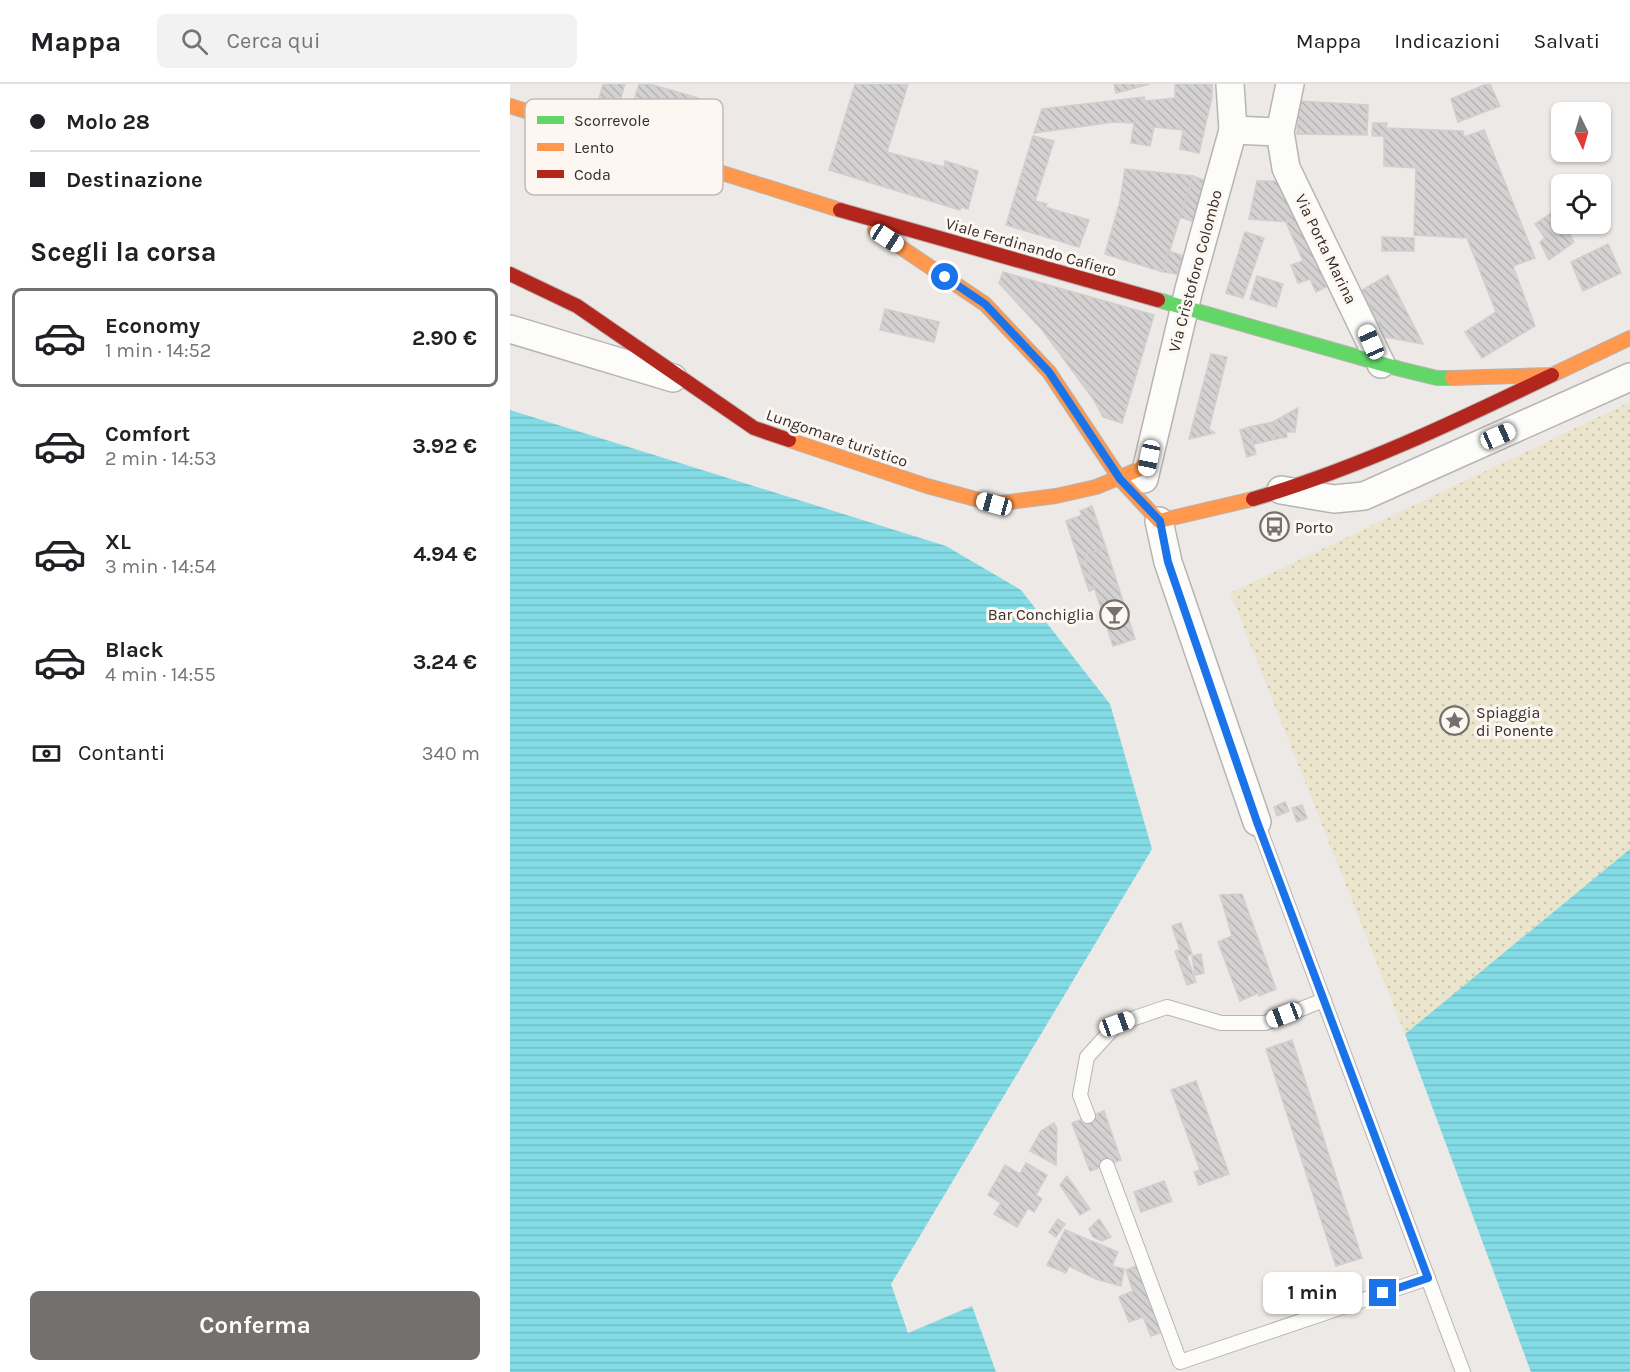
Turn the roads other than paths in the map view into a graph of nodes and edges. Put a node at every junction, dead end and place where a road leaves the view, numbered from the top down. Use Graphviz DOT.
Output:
graph roads {
  1 [pos="1230,84"];
  2 [pos="1290,84"];
  3 [pos="510,106"];
  4 [pos="525,111"];
  5 [pos="1233,130"];
  6 [pos="1280,132"];
  7 [pos="723,173"];
  8 [pos="849,213"];
  9 [pos="510,274"];
  10 [pos="1185,308"];
  11 [pos="510,329"];
  12 [pos="1630,338"];
  13 [pos="1381,364"];
  14 [pos="1551,375"];
  15 [pos="1630,377"];
  16 [pos="694,385"];
  17 [pos="1422,421"];
  18 [pos="1404,441"];
  19 [pos="1149,458"];
  20 [pos="1120,479"];
  21 [pos="1280,490"];
  22 [pos="1140,500"];
  23 [pos="1160,521"];
  24 [pos="1257,822"];
  25 [pos="1324,1000"];
  26 [pos="1088,1116"];
  27 [pos="1107,1166"];
  28 [pos="1428,1278"];
  29 [pos="1463,1372"];
  1 -- 5 [label="street, Via Cristoforo Colombo"];
  2 -- 6 [label="street, Via Porta Marina"];
  3 -- 4 [label="main road, Viale Ferdinando Cafiero"];
  5 -- 6 [label="street"];
  5 -- 10 [label="street, Via Cristoforo Colombo"];
  6 -- 13 [label="street, Via Porta Marina"];
  7 -- 8 [label="main road, Viale Ferdinando Cafiero"];
  8 -- 10 [label="main road, Viale Ferdinando Cafiero"];
  8 -- 20 [label="main road"];
  9 -- 16 [label="main road, Lungomare turistico"];
  10 -- 13 [label="main road, Viale Ferdinando Cafiero"];
  10 -- 19 [label="street, Via Cristoforo Colombo"];
  11 -- 16 [label="street"];
  12 -- 14 [label="main road"];
  13 -- 14 [label="main road, Viale Ferdinando Cafiero"];
  14 -- 18 [label="main road"];
  15 -- 21 [label="street"];
  16 -- 20 [label="main road, Lungomare turistico"];
  17 -- 18 [label="main road"];
  18 -- 21 [label="main road"];
  19 -- 20 [label="main road"];
  19 -- 22 [label="street, Via Cristoforo Colombo"];
  20 -- 22 [label="main road"];
  21 -- 23 [label="main road"];
  22 -- 23 [label="main road"];
  23 -- 24 [label="street"];
  24 -- 25 [label="lane"];
  25 -- 26 [label="lane"];
  25 -- 28 [label="lane"];
  27 -- 28 [label="lane"];
  28 -- 29 [label="lane"];
}
